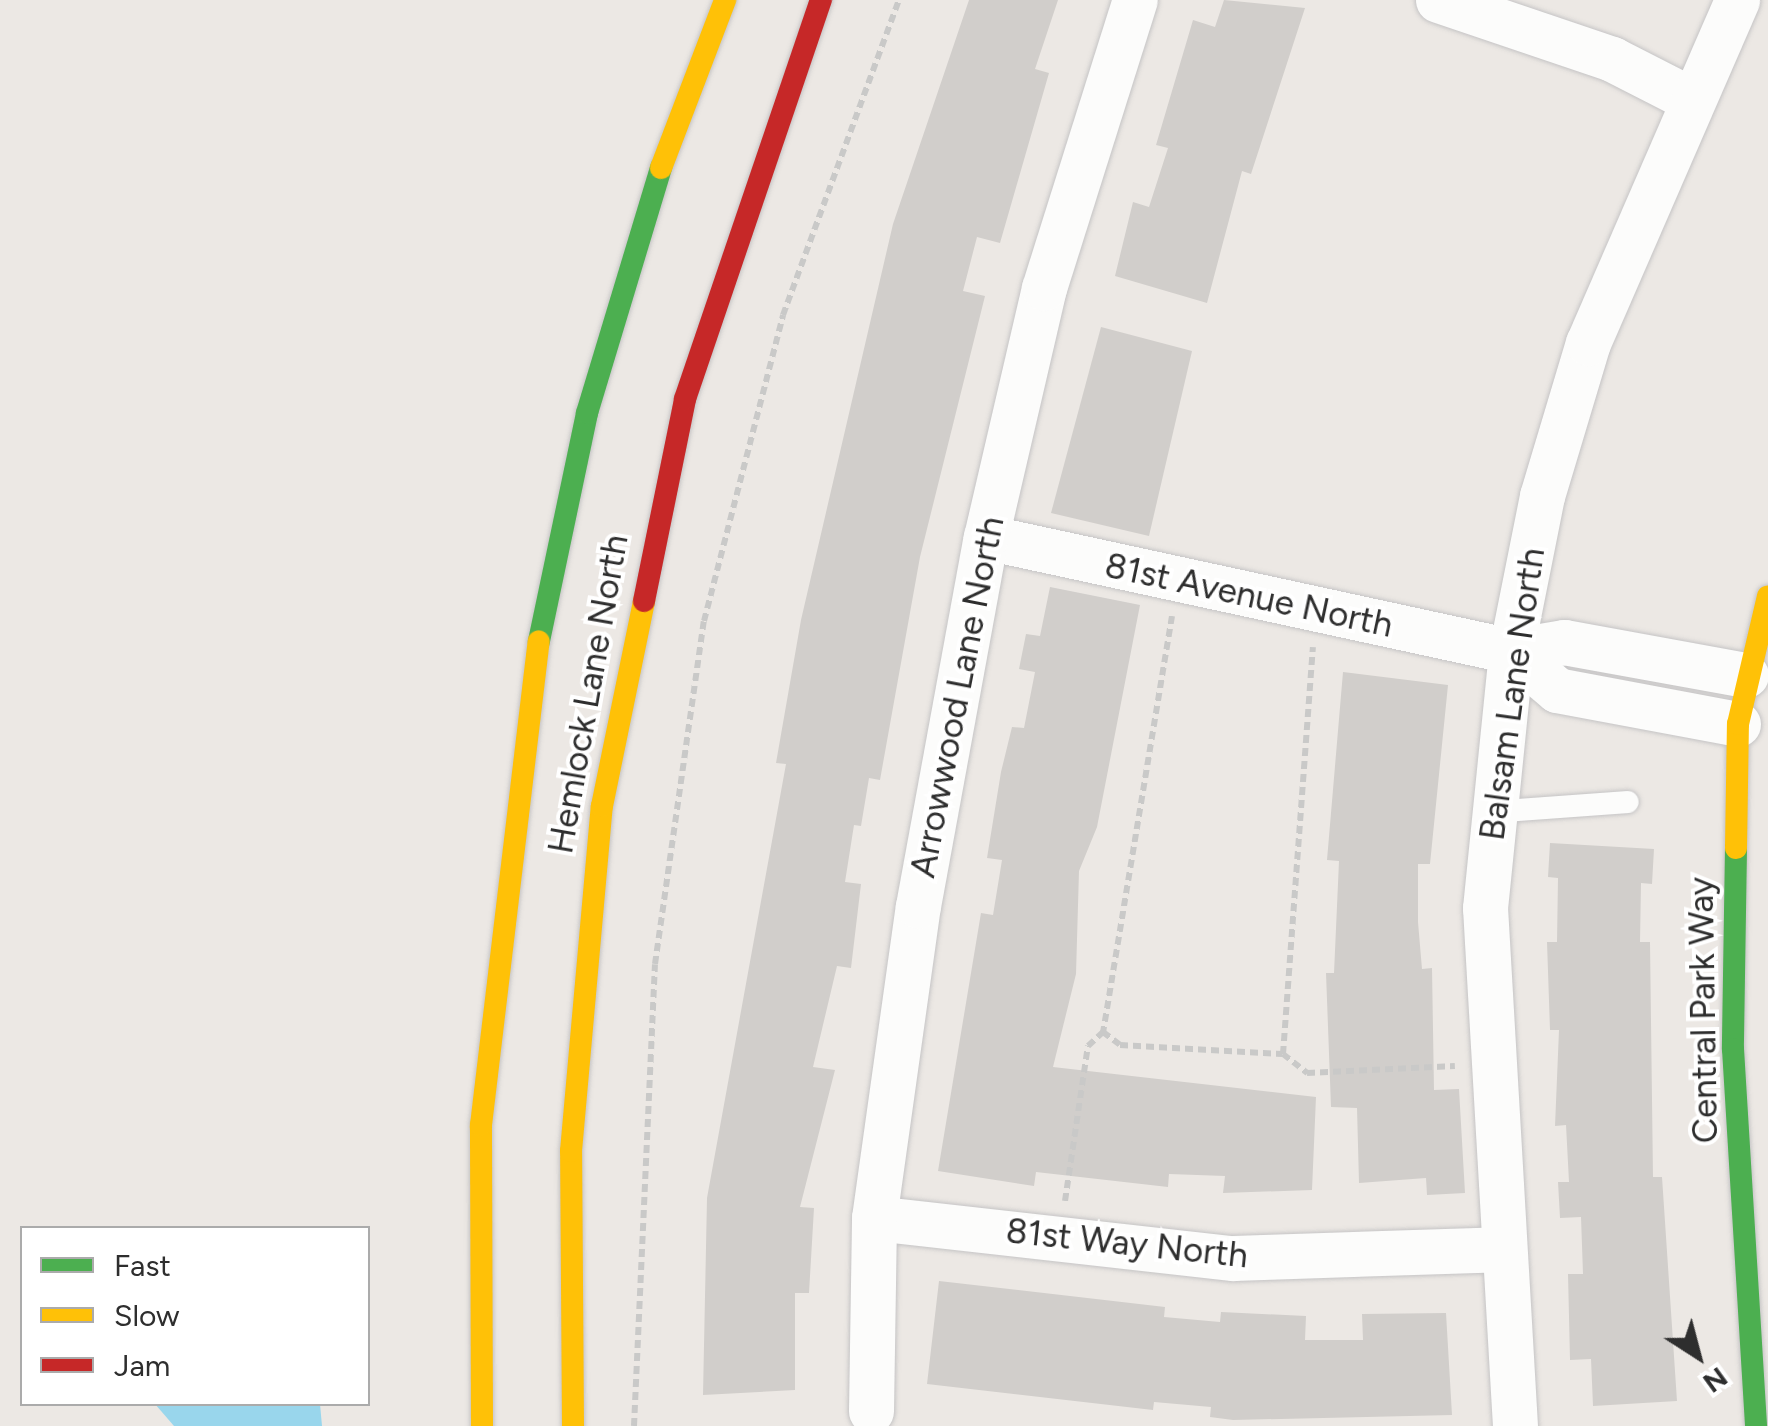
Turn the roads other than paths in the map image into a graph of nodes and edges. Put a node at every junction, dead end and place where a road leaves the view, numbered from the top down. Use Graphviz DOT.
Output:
graph roads {
  1 [pos="724,0"];
  2 [pos="821,0"];
  3 [pos="1136,0"];
  4 [pos="1438,0"];
  5 [pos="1737,0"];
  6 [pos="1690,99"];
  7 [pos="986,537"];
  8 [pos="1768,596"];
  9 [pos="1511,651"];
  10 [pos="1746,675"];
  11 [pos="1738,724"];
  12 [pos="1628,802"];
  13 [pos="1491,812"];
  14 [pos="874,1218"];
  15 [pos="1500,1248"];
  16 [pos="1759,1289"];
  17 [pos="871,1411"];
  18 [pos="482,1426"];
  19 [pos="573,1426"];
  20 [pos="1514,1426"];
  21 [pos="1756,1426"];
  1 -- 18 [label="main road, Hemlock Lane North"];
  2 -- 19 [label="main road, Hemlock Lane North"];
  3 -- 7 [label="street, Arrowwood Lane North"];
  4 -- 6 [label="street"];
  5 -- 6 [label="street, Balsam Lane North"];
  6 -- 9 [label="street, Balsam Lane North"];
  7 -- 9 [label="street, 81st Avenue North"];
  7 -- 14 [label="street, Arrowwood Lane North"];
  8 -- 10 [label="main road, Central Park Way"];
  9 -- 10 [label="street, 81st Avenue North"];
  9 -- 11 [label="street, 81st Avenue North"];
  9 -- 13 [label="street, Balsam Lane North"];
  10 -- 11 [label="main road, Central Park Way"];
  11 -- 16 [label="main road, Central Park Way"];
  12 -- 13 [label="lane"];
  13 -- 15 [label="street, Balsam Lane North"];
  14 -- 15 [label="street, 81st Way North"];
  14 -- 17 [label="street, Arrowwood Lane North"];
  15 -- 20 [label="street, Balsam Lane North"];
  16 -- 21 [label="main road, Central Park Way"];
}
